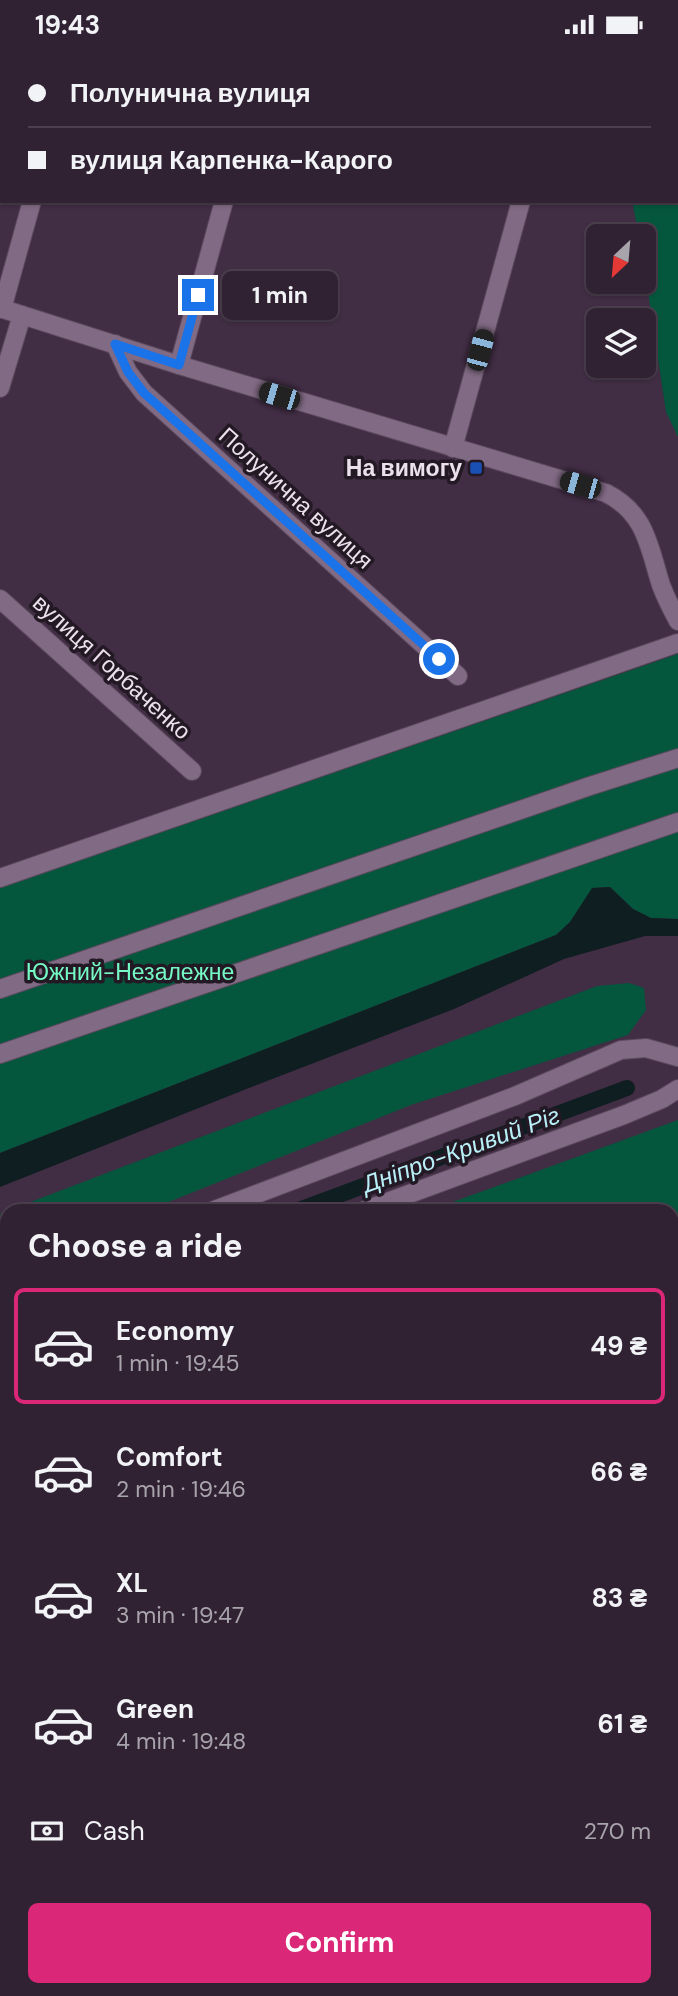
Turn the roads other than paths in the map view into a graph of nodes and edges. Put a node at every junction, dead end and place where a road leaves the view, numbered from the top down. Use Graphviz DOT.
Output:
graph roads {
  1 [pos="31,203"];
  2 [pos="223,203"];
  3 [pos="520,203"];
  4 [pos="1,309"];
  5 [pos="22,315"];
  6 [pos="115,344"];
  7 [pos="179,365"];
  8 [pos="0,388"];
  9 [pos="453,449"];
  10 [pos="0,599"];
  11 [pos="678,621"];
  12 [pos="678,643"];
  13 [pos="458,676"];
  14 [pos="678,758"];
  15 [pos="192,771"];
  16 [pos="678,822"];
  17 [pos="0,878"];
  18 [pos="0,989"];
  19 [pos="0,1054"];
  20 [pos="678,1057"];
  21 [pos="678,1089"];
  22 [pos="230,1204"];
  23 [pos="382,1204"];
  1 -- 4 [label="street"];
  2 -- 7 [label="street"];
  3 -- 9 [label="street"];
  4 -- 5 [label="street"];
  5 -- 6 [label="street"];
  5 -- 8 [label="street"];
  6 -- 7 [label="street"];
  6 -- 13 [label="street, Полунична вулиця"];
  7 -- 9 [label="street"];
  9 -- 11 [label="street"];
  10 -- 15 [label="street, вулиця Горбаченко"];
  12 -- 17 [label="street"];
  14 -- 18 [label="street"];
  16 -- 19 [label="street"];
  20 -- 22 [label="street"];
  21 -- 23 [label="street"];
}
